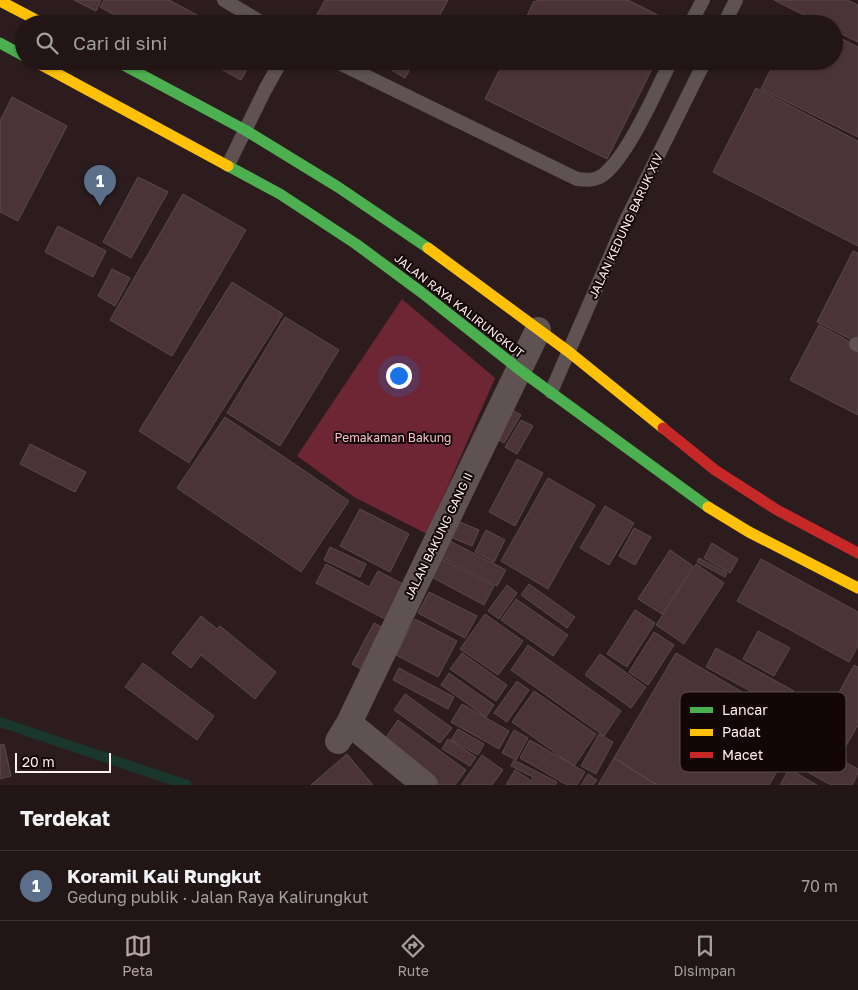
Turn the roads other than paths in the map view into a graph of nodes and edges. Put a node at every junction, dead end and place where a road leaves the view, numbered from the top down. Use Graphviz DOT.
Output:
graph roads {
  1 [pos="224,0"];
  2 [pos="703,0"];
  3 [pos="736,0"];
  4 [pos="0,1"];
  5 [pos="27,15"];
  6 [pos="249,15"];
  7 [pos="695,15"];
  8 [pos="728,15"];
  9 [pos="0,43"];
  10 [pos="15,51"];
  11 [pos="53,70"];
  12 [pos="127,70"];
  13 [pos="276,70"];
  14 [pos="353,70"];
  15 [pos="666,70"];
  16 [pos="701,70"];
  17 [pos="245,130"];
  18 [pos="228,165"];
  19 [pos="538,330"];
  20 [pos="568,352"];
  21 [pos="520,370"];
  22 [pos="551,392"];
  23 [pos="858,553"];
  24 [pos="858,588"];
  25 [pos="425,785"];
  1 -- 6 [label="lane"];
  2 -- 7 [label="lane"];
  3 -- 8 [label="lane"];
  4 -- 5 [label="main road"];
  9 -- 10 [label="main road"];
  11 -- 18 [label="main road, JALAN RAYA KALIRUNGKUT"];
  12 -- 17 [label="main road, JALAN RAYA KALIRUNGKUT"];
  13 -- 17 [label="lane"];
  14 -- 15 [label="lane"];
  16 -- 20 [label="lane, JALAN KEDUNG BARUK XIV"];
  17 -- 18 [label="lane"];
  17 -- 19 [label="main road, JALAN RAYA KALIRUNGKUT"];
  18 -- 21 [label="main road, JALAN RAYA KALIRUNGKUT"];
  19 -- 20 [label="main road, JALAN RAYA KALIRUNGKUT"];
  19 -- 21 [label="street, JALAN BAKUNG GANG II"];
  20 -- 22 [label="lane, JALAN KEDUNG BARUK XIV"];
  20 -- 23 [label="main road, JALAN RAYA KALIRUNGKUT"];
  21 -- 22 [label="main road, JALAN RAYA KALIRUNGKUT"];
  21 -- 25 [label="street, JALAN BAKUNG GANG II"];
  22 -- 24 [label="main road, JALAN RAYA KALIRUNGKUT"];
}
